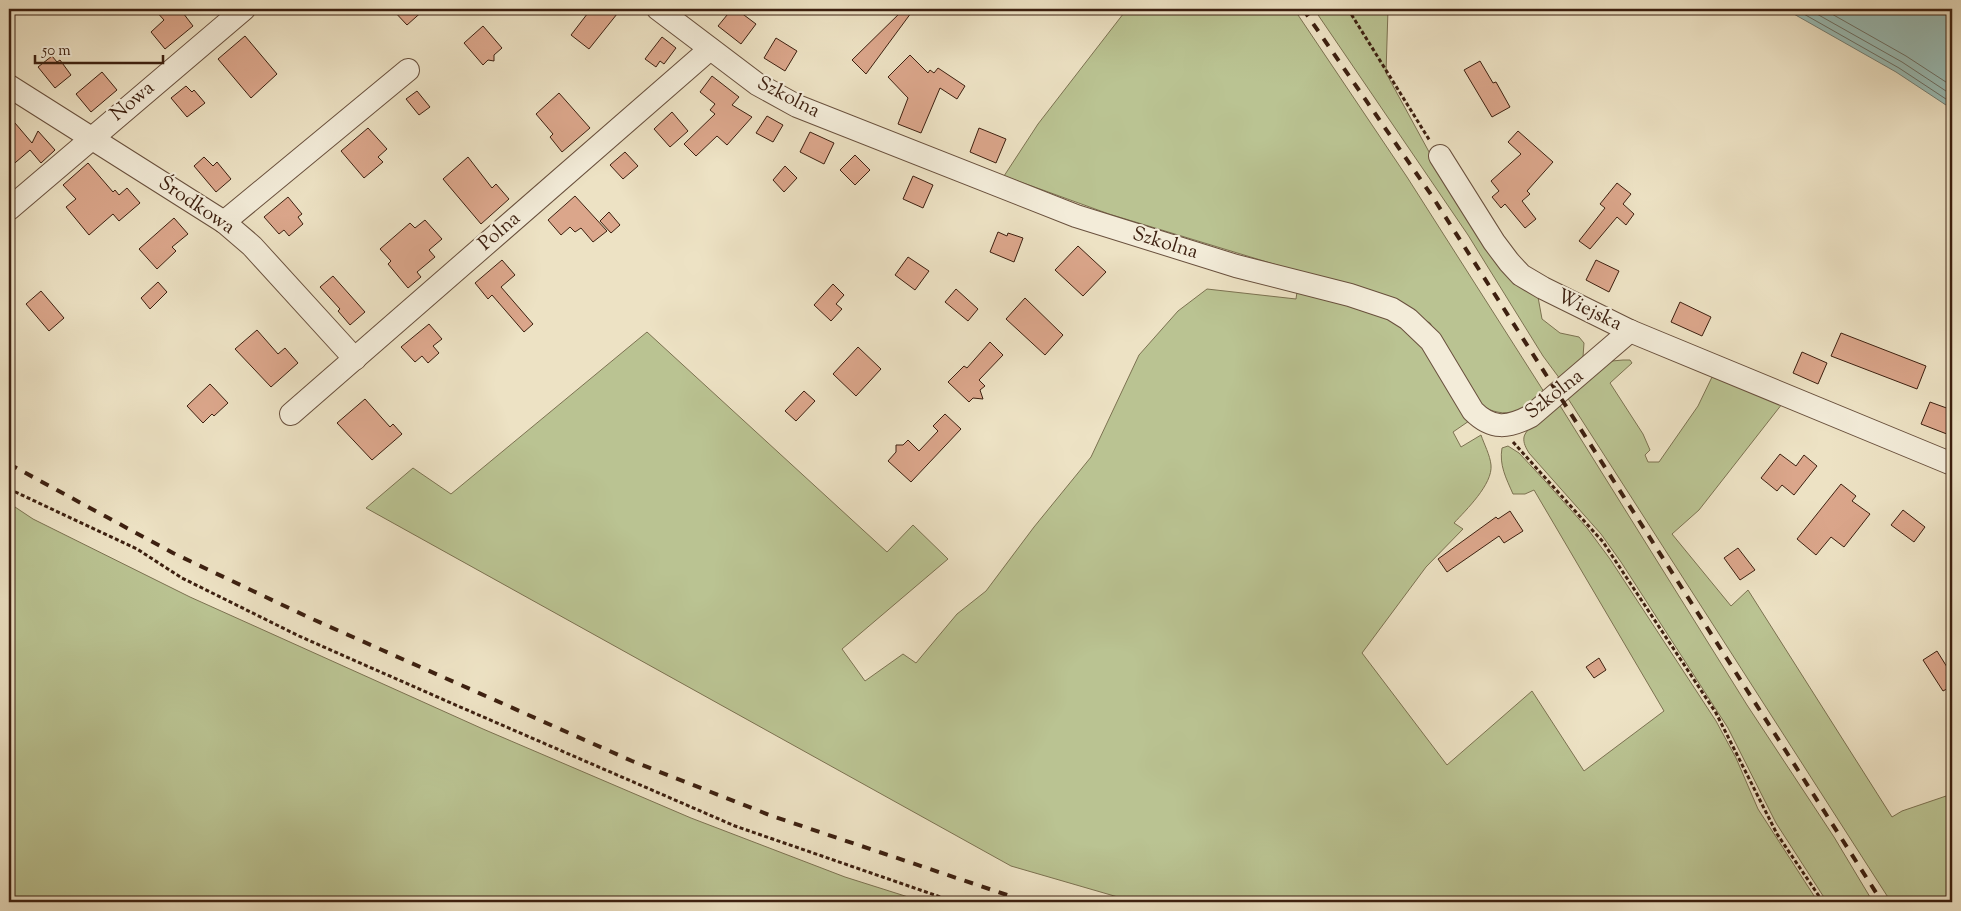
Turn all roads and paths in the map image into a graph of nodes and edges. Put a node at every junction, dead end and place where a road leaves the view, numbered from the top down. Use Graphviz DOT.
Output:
graph roads {
  1 [pos="244,9"];
  2 [pos="658,9"];
  3 [pos="1348,9"];
  4 [pos="710,49"];
  5 [pos="408,70"];
  6 [pos="9,86"];
  7 [pos="91,138"];
  8 [pos="1440,156"];
  9 [pos="9,209"];
  10 [pos="224,222"];
  11 [pos="1630,331"];
  12 [pos="355,359"];
  13 [pos="291,414"];
  14 [pos="1504,426"];
  15 [pos="1952,464"];
  16 [pos="9,489"];
  17 [pos="955,902"];
  18 [pos="1823,902"];
  1 -- 7 [label="street, Nowa"];
  2 -- 4 [label="street, Szkolna"];
  3 -- 8 [label="path"];
  4 -- 12 [label="street, Polna"];
  4 -- 14 [label="street, Szkolna"];
  5 -- 10 [label="street"];
  6 -- 7 [label="street, Środkowa"];
  7 -- 9 [label="street, Nowa"];
  7 -- 10 [label="street, Środkowa"];
  8 -- 11 [label="street, Wiejska"];
  10 -- 12 [label="street, Środkowa"];
  11 -- 14 [label="street, Szkolna"];
  11 -- 15 [label="street, Wiejska"];
  12 -- 13 [label="street, Polna"];
  14 -- 18 [label="path"];
  16 -- 17 [label="path"];
}
